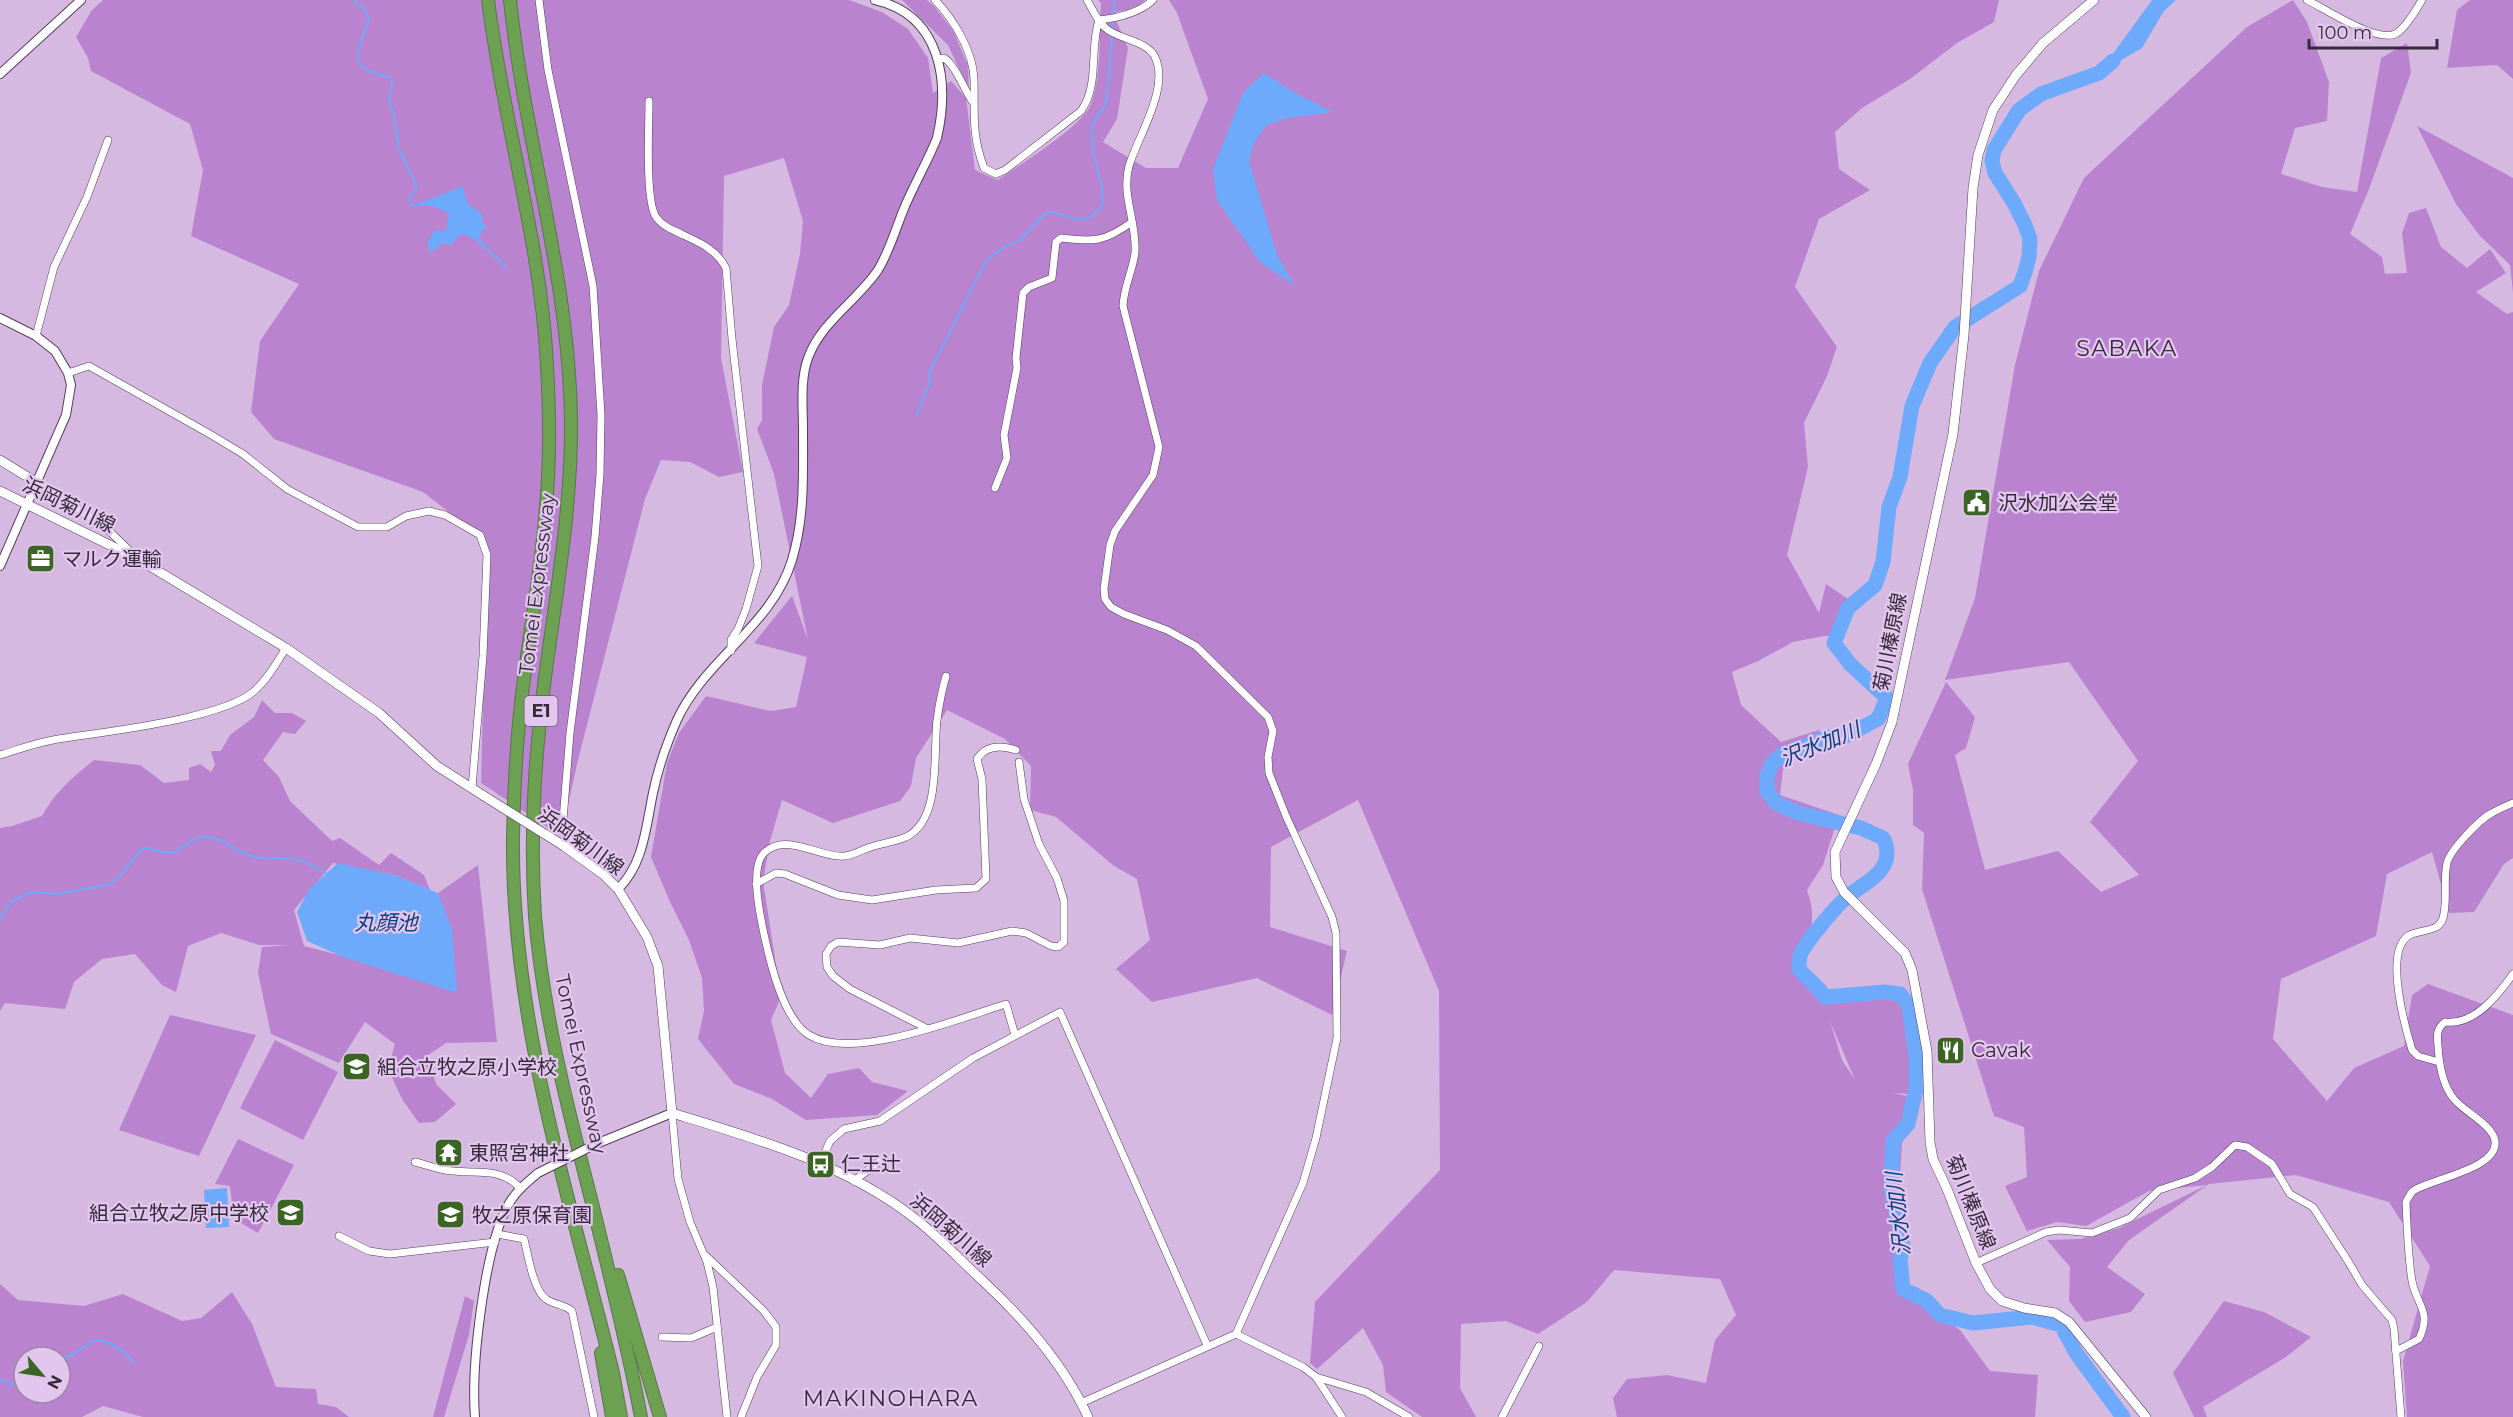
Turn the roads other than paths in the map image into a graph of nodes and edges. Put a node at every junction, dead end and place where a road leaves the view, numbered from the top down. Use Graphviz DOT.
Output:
graph roads {
  1 [pos="81,0"];
  2 [pos="488,0"];
  3 [pos="510,0"];
  4 [pos="539,0"];
  5 [pos="875,0"];
  6 [pos="935,0"];
  7 [pos="1087,0"];
  8 [pos="1153,0"];
  9 [pos="2094,0"];
  10 [pos="2307,0"];
  11 [pos="2422,0"];
  12 [pos="1099,20"];
  13 [pos="939,59"];
  14 [pos="0,74"];
  15 [pos="649,101"];
  16 [pos="972,101"];
  17 [pos="108,140"];
  18 [pos="1132,222"];
  19 [pos="0,318"];
  20 [pos="36,336"];
  21 [pos="68,373"];
  22 [pos="0,460"];
  23 [pos="36,482"];
  24 [pos="995,488"];
  25 [pos="0,491"];
  26 [pos="29,503"];
  27 [pos="138,559"];
  28 [pos="0,566"];
  29 [pos="286,648"];
  30 [pos="731,651"];
  31 [pos="946,676"];
  32 [pos="1016,750"];
  33 [pos="0,754"];
  34 [pos="1019,762"];
  35 [pos="472,788"];
  36 [pos="2513,803"];
  37 [pos="583,860"];
  38 [pos="756,884"];
  39 [pos="618,889"];
  40 [pos="2513,974"];
  41 [pos="926,1028"];
  42 [pos="1015,1035"];
  43 [pos="2439,1062"];
  44 [pos="672,1113"];
  45 [pos="880,1161"];
  46 [pos="415,1162"];
  47 [pos="820,1164"];
  48 [pos="854,1181"];
  49 [pos="520,1188"];
  50 [pos="590,1195"];
  51 [pos="339,1236"];
  52 [pos="496,1238"];
  53 [pos="703,1254"];
  54 [pos="1976,1263"];
  55 [pos="594,1294"];
  56 [pos="717,1326"];
  57 [pos="1236,1334"];
  58 [pos="662,1337"];
  59 [pos="1207,1346"];
  60 [pos="1539,1346"];
  61 [pos="2396,1351"];
  62 [pos="1316,1377"];
  63 [pos="1081,1403"];
  64 [pos="475,1417"];
  65 [pos="594,1417"];
  66 [pos="612,1417"];
  67 [pos="621,1417"];
  68 [pos="641,1417"];
  69 [pos="660,1417"];
  70 [pos="727,1417"];
  71 [pos="741,1417"];
  72 [pos="1088,1417"];
  73 [pos="1342,1417"];
  74 [pos="1409,1417"];
  75 [pos="1502,1417"];
  76 [pos="2146,1417"];
  77 [pos="2401,1417"];
  1 -- 14 [label="street"];
  2 -- 55 [label="highway, Tomei Expressway / E1"];
  3 -- 50 [label="highway, Tomei Expressway / E1"];
  4 -- 37 [label="street"];
  5 -- 13 [label="street"];
  6 -- 16 [label="street"];
  7 -- 12 [label="street"];
  8 -- 12 [label="street"];
  9 -- 54 [label="main road, 菊川榛原線"];
  10 -- 11 [label="street"];
  12 -- 16 [label="street"];
  12 -- 18 [label="street"];
  13 -- 16 [label="street"];
  13 -- 30 [label="street"];
  15 -- 30 [label="street"];
  17 -- 20 [label="street"];
  18 -- 24 [label="street"];
  18 -- 57 [label="street"];
  19 -- 20 [label="street"];
  20 -- 21 [label="street"];
  21 -- 23 [label="street"];
  21 -- 35 [label="street"];
  22 -- 23 [label="main road"];
  23 -- 26 [label="street"];
  23 -- 27 [label="street"];
  25 -- 26 [label="main road, 浜岡菊川線"];
  26 -- 27 [label="main road, 浜岡菊川線"];
  26 -- 28 [label="street"];
  27 -- 29 [label="main road, 浜岡菊川線"];
  29 -- 33 [label="street"];
  29 -- 35 [label="main road, 浜岡菊川線"];
  30 -- 39 [label="street"];
  31 -- 38 [label="street"];
  32 -- 38 [label="street"];
  34 -- 41 [label="street"];
  35 -- 37 [label="main road, 浜岡菊川線, bridge"];
  36 -- 43 [label="street"];
  37 -- 39 [label="main road, 浜岡菊川線"];
  38 -- 41 [label="street"];
  39 -- 44 [label="main road, 浜岡菊川線"];
  40 -- 43 [label="street"];
  41 -- 42 [label="street"];
  42 -- 47 [label="street"];
  42 -- 59 [label="street"];
  43 -- 61 [label="street"];
  44 -- 47 [label="main road, 浜岡菊川線"];
  44 -- 49 [label="street, bridge"];
  44 -- 53 [label="street"];
  45 -- 48 [label="street"];
  46 -- 49 [label="street"];
  47 -- 48 [label="main road, 浜岡菊川線"];
  48 -- 63 [label="main road, 浜岡菊川線"];
  49 -- 52 [label="street"];
  50 -- 68 [label="highway, Tomei Expressway / E1"];
  50 -- 69 [label="highway"];
  51 -- 52 [label="street"];
  52 -- 64 [label="street"];
  52 -- 65 [label="street"];
  53 -- 56 [label="street"];
  53 -- 71 [label="street"];
  54 -- 61 [label="street"];
  54 -- 76 [label="main road, 菊川榛原線"];
  55 -- 66 [label="highway"];
  55 -- 67 [label="highway, Tomei Expressway / E1"];
  56 -- 58 [label="street"];
  56 -- 70 [label="street"];
  57 -- 59 [label="street"];
  57 -- 62 [label="street"];
  59 -- 63 [label="street"];
  60 -- 75 [label="street"];
  61 -- 77 [label="street"];
  62 -- 73 [label="street"];
  62 -- 74 [label="street"];
  63 -- 72 [label="main road, 浜岡菊川線"];
}
